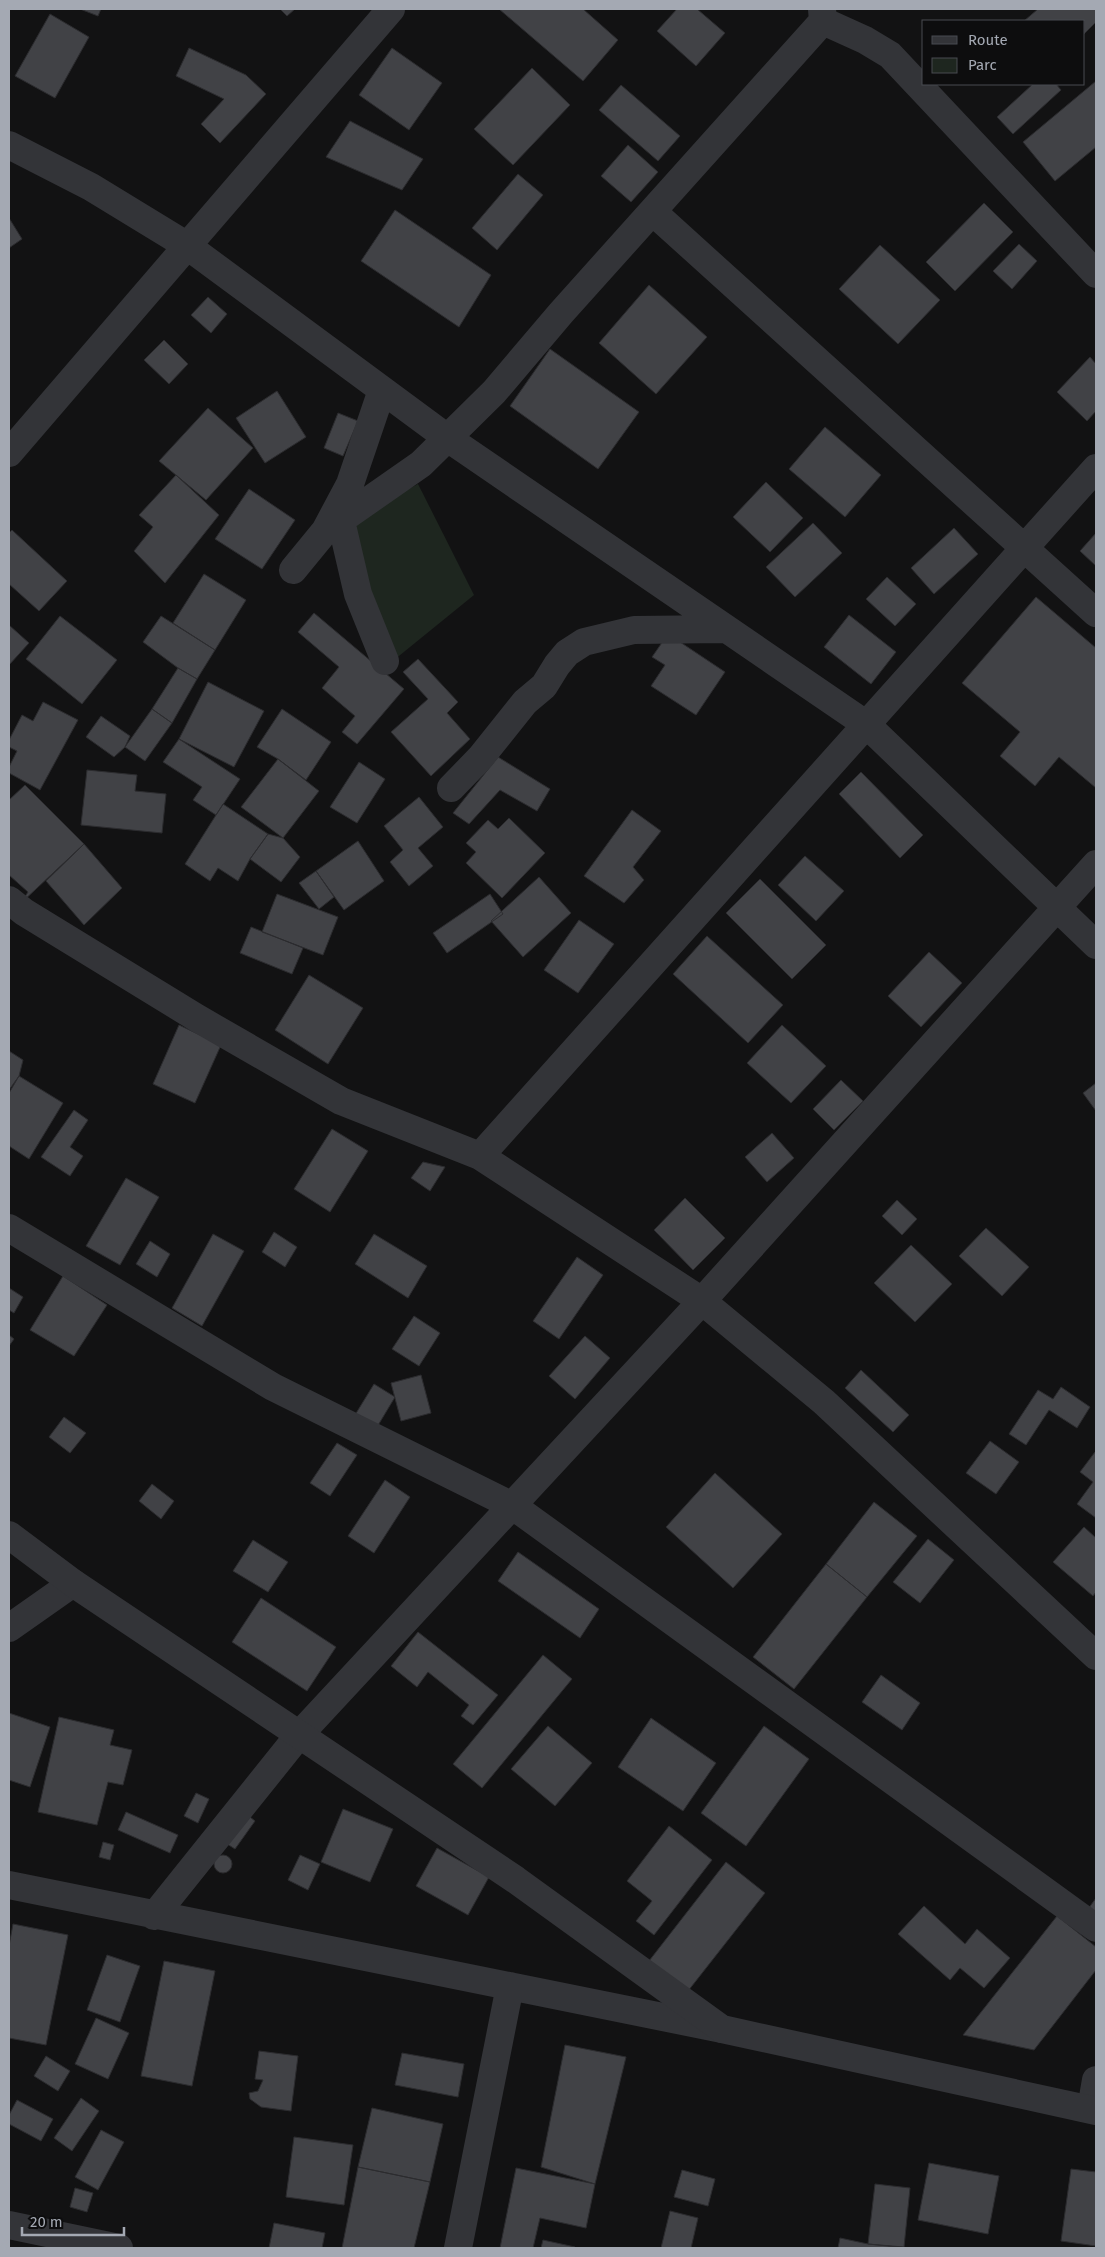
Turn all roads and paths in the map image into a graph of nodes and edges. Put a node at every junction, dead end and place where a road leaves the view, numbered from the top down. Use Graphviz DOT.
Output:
graph roads {
  1 [pos="391,9"];
  2 [pos="823,15"];
  3 [pos="9,145"];
  4 [pos="653,212"];
  5 [pos="186,245"];
  6 [pos="1096,274"];
  7 [pos="382,390"];
  8 [pos="446,437"];
  9 [pos="9,453"];
  10 [pos="1096,468"];
  11 [pos="333,526"];
  12 [pos="1023,547"];
  13 [pos="293,570"];
  14 [pos="1096,613"];
  15 [pos="726,629"];
  16 [pos="385,662"];
  17 [pos="867,725"];
  18 [pos="451,788"];
  19 [pos="1096,864"];
  20 [pos="9,900"];
  21 [pos="1057,907"];
  22 [pos="1096,945"];
  23 [pos="480,1156"];
  24 [pos="9,1228"];
  25 [pos="702,1301"];
  26 [pos="513,1506"];
  27 [pos="9,1535"];
  28 [pos="74,1583"];
  29 [pos="9,1628"];
  30 [pos="1096,1656"];
  31 [pos="299,1735"];
  32 [pos="9,1885"];
  33 [pos="154,1916"];
  34 [pos="1096,1928"];
  35 [pos="510,1986"];
  36 [pos="722,2029"];
  37 [pos="1096,2080"];
  38 [pos="1094,2110"];
  39 [pos="9,2225"];
  40 [pos="119,2248"];
  41 [pos="458,2248"];
  1 -- 5 [label="street"];
  2 -- 4 [label="street"];
  2 -- 6 [label="street"];
  3 -- 5 [label="street"];
  4 -- 8 [label="street"];
  4 -- 12 [label="street"];
  5 -- 7 [label="street"];
  5 -- 9 [label="street"];
  7 -- 8 [label="street"];
  7 -- 11 [label="street"];
  8 -- 11 [label="street"];
  8 -- 15 [label="street"];
  10 -- 12 [label="street"];
  11 -- 13 [label="street"];
  11 -- 16 [label="street"];
  12 -- 14 [label="street"];
  12 -- 17 [label="street"];
  15 -- 17 [label="street"];
  15 -- 18 [label="street"];
  17 -- 21 [label="street"];
  17 -- 23 [label="street"];
  19 -- 21 [label="street"];
  20 -- 23 [label="street"];
  21 -- 22 [label="street"];
  21 -- 25 [label="street"];
  23 -- 25 [label="street"];
  24 -- 26 [label="street"];
  25 -- 26 [label="street"];
  25 -- 30 [label="street"];
  26 -- 31 [label="street"];
  26 -- 34 [label="street"];
  27 -- 28 [label="street"];
  28 -- 29 [label="street"];
  28 -- 31 [label="street"];
  31 -- 33 [label="street"];
  31 -- 36 [label="street"];
  32 -- 33 [label="street"];
  33 -- 35 [label="street"];
  35 -- 36 [label="street"];
  35 -- 41 [label="street"];
  36 -- 38 [label="street"];
  37 -- 38 [label="street"];
  39 -- 40 [label="street"];
}
